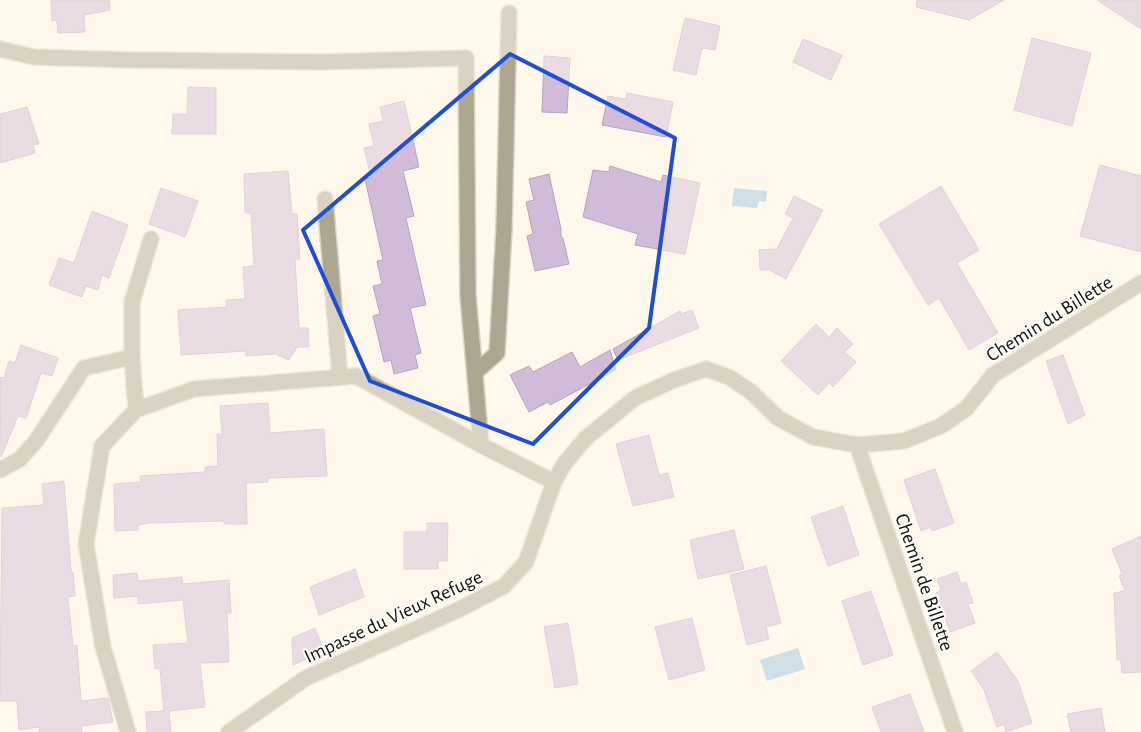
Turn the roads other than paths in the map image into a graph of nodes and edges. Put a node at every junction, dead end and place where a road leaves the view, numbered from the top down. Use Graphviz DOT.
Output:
graph roads {
  1 [pos="509,13"];
  2 [pos="0,49"];
  3 [pos="325,199"];
  4 [pos="151,239"];
  5 [pos="1141,283"];
  6 [pos="132,357"];
  7 [pos="476,371"];
  8 [pos="340,377"];
  9 [pos="136,410"];
  10 [pos="482,445"];
  11 [pos="857,445"];
  12 [pos="0,470"];
  13 [pos="554,482"];
  14 [pos="128,732"];
  15 [pos="229,732"];
  16 [pos="955,732"];
  1 -- 7 [label="street"];
  2 -- 7 [label="street"];
  3 -- 8 [label="street"];
  4 -- 6 [label="street"];
  5 -- 11 [label="street, Chemin du Billette"];
  6 -- 9 [label="street"];
  6 -- 12 [label="street"];
  7 -- 10 [label="street"];
  8 -- 9 [label="street"];
  8 -- 10 [label="street"];
  9 -- 14 [label="street"];
  10 -- 13 [label="street"];
  11 -- 13 [label="street, Chemin du Billette"];
  11 -- 16 [label="street, Chemin de Billette"];
  13 -- 15 [label="street, Impasse du Vieux Refuge"];
}
